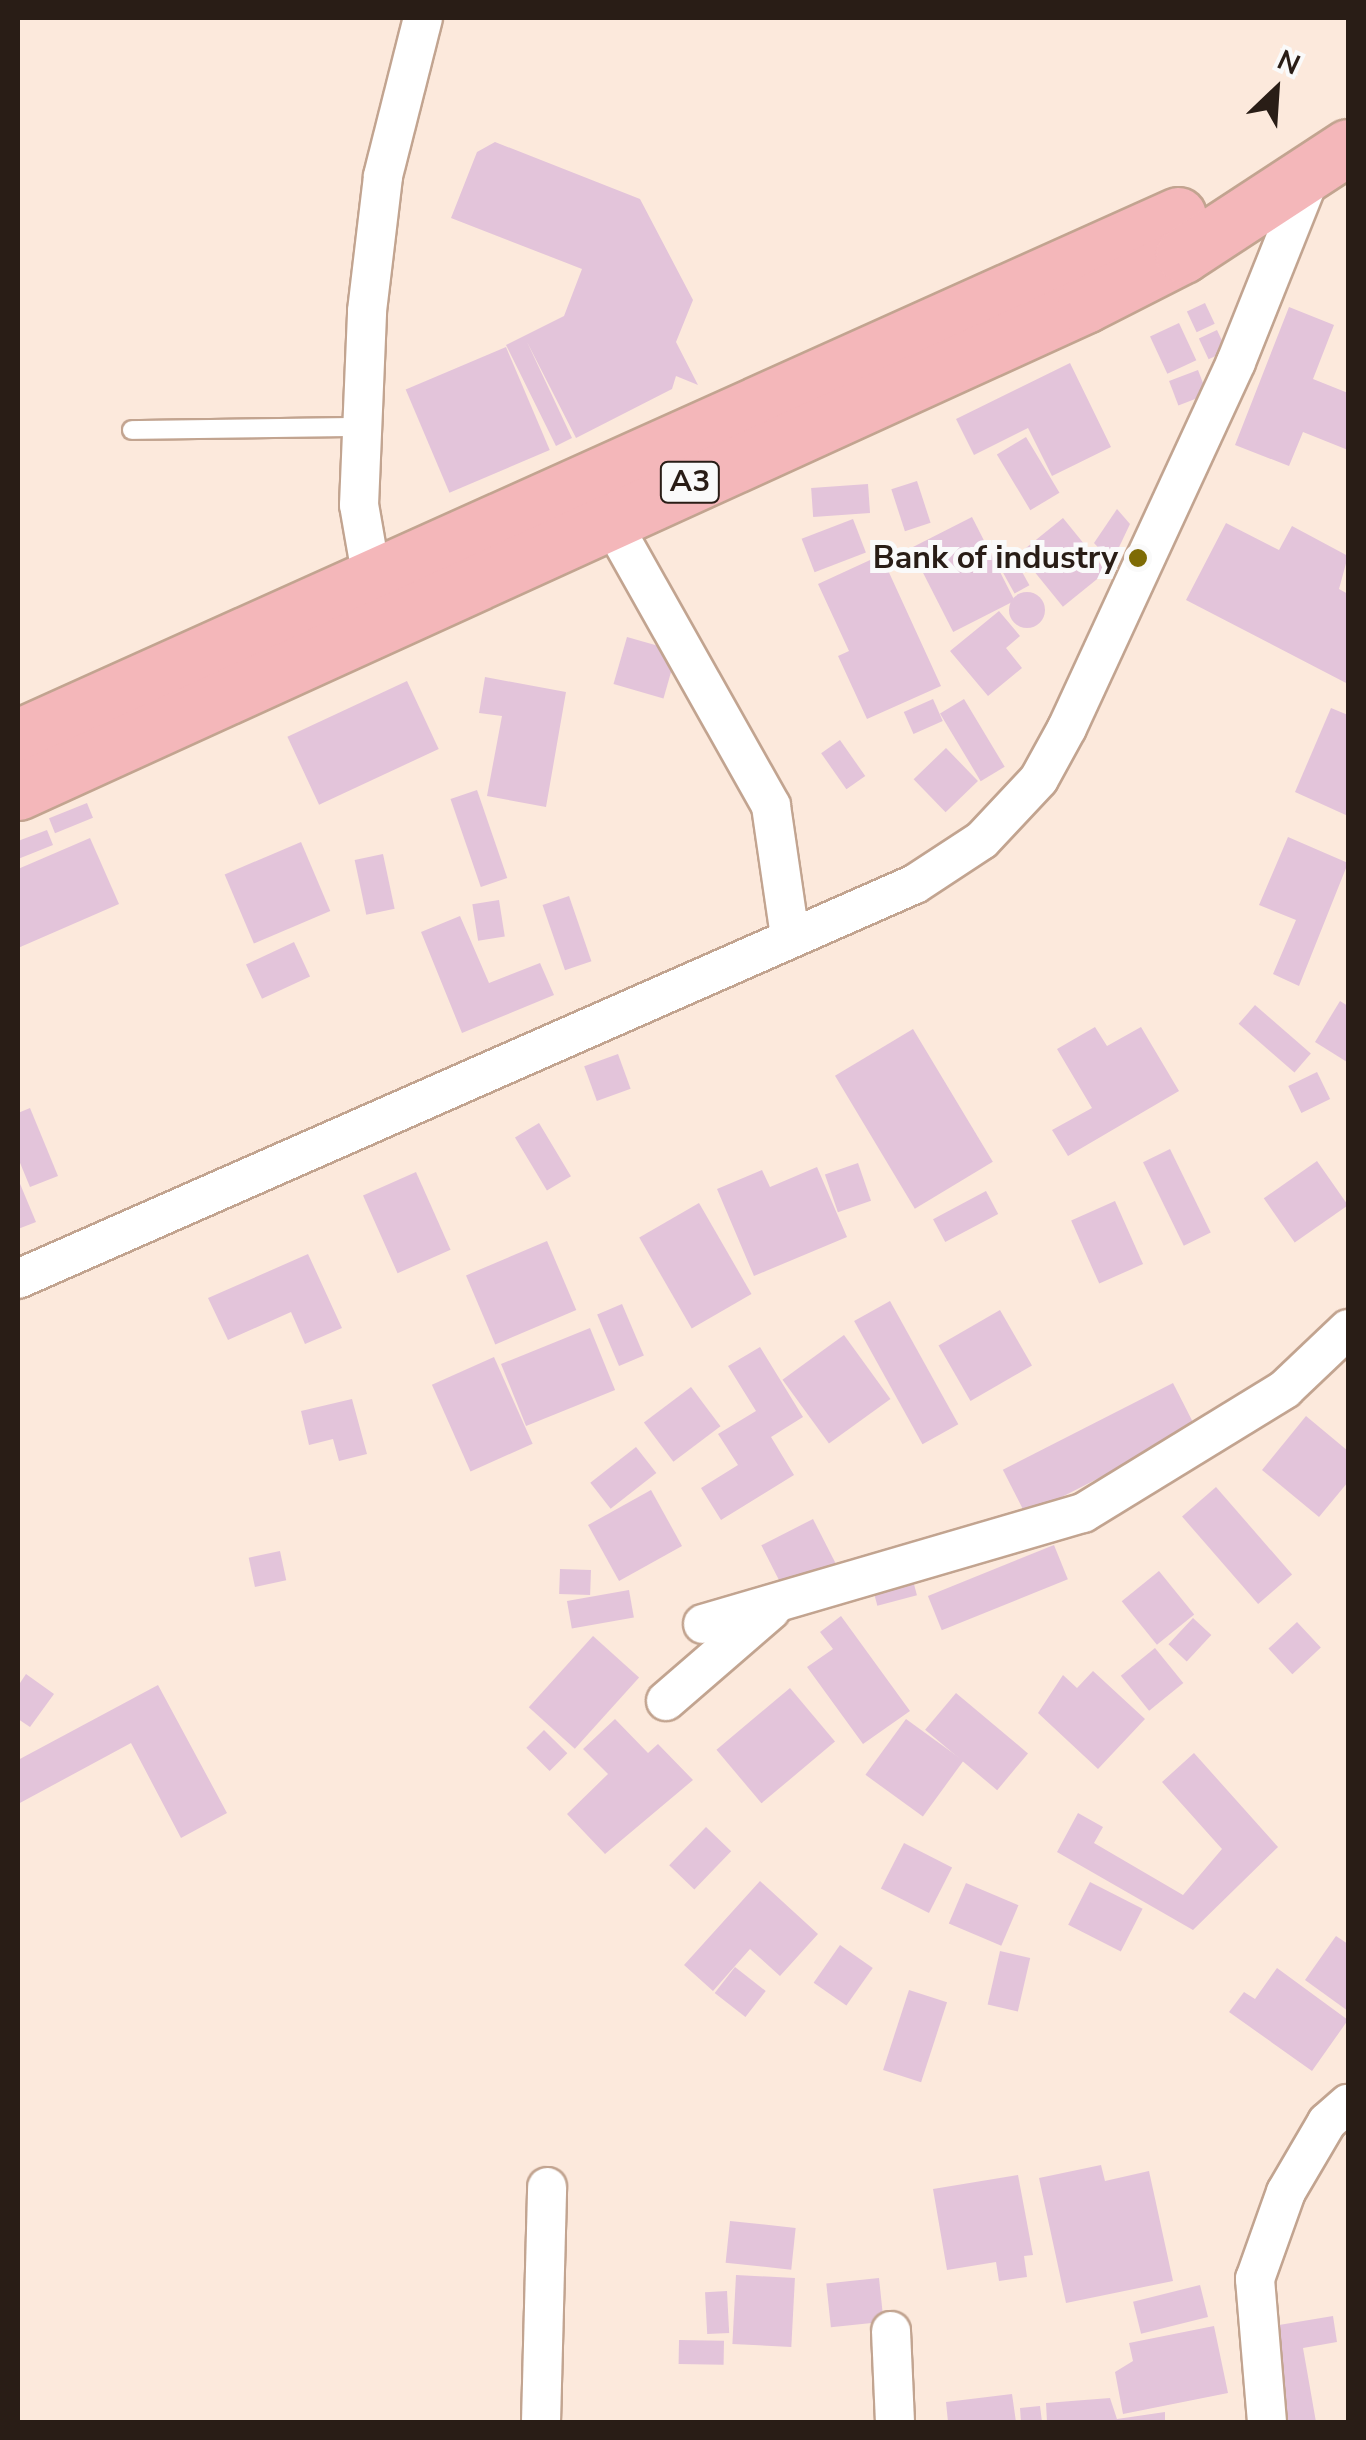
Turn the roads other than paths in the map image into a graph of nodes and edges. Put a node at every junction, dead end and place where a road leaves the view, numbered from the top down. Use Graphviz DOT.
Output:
graph roads {
  1 [pos="422,18"];
  2 [pos="1348,106"];
  3 [pos="1330,160"];
  4 [pos="359,426"];
  5 [pos="132,430"];
  6 [pos="609,518"];
  7 [pos="376,600"];
  8 [pos="18,737"];
  9 [pos="18,792"];
  10 [pos="790,936"];
  11 [pos="18,1279"];
  12 [pos="1348,1330"];
  13 [pos="777,1605"];
  14 [pos="703,1624"];
  15 [pos="666,1701"];
  16 [pos="1348,2104"];
  17 [pos="548,2187"];
  18 [pos="891,2331"];
  19 [pos="542,2422"];
  20 [pos="895,2422"];
  21 [pos="1267,2422"];
  1 -- 4 [label="street"];
  2 -- 7 [label="highway, A3"];
  3 -- 6 [label="highway, A3"];
  3 -- 10 [label="street"];
  4 -- 5 [label="lane"];
  4 -- 7 [label="street"];
  6 -- 7 [label="highway, A3"];
  6 -- 10 [label="street"];
  7 -- 8 [label="highway, A3"];
  7 -- 9 [label="highway, A3"];
  10 -- 11 [label="street"];
  12 -- 13 [label="street"];
  13 -- 14 [label="street"];
  13 -- 15 [label="street"];
  16 -- 21 [label="street"];
  17 -- 19 [label="street"];
  18 -- 20 [label="street"];
}
